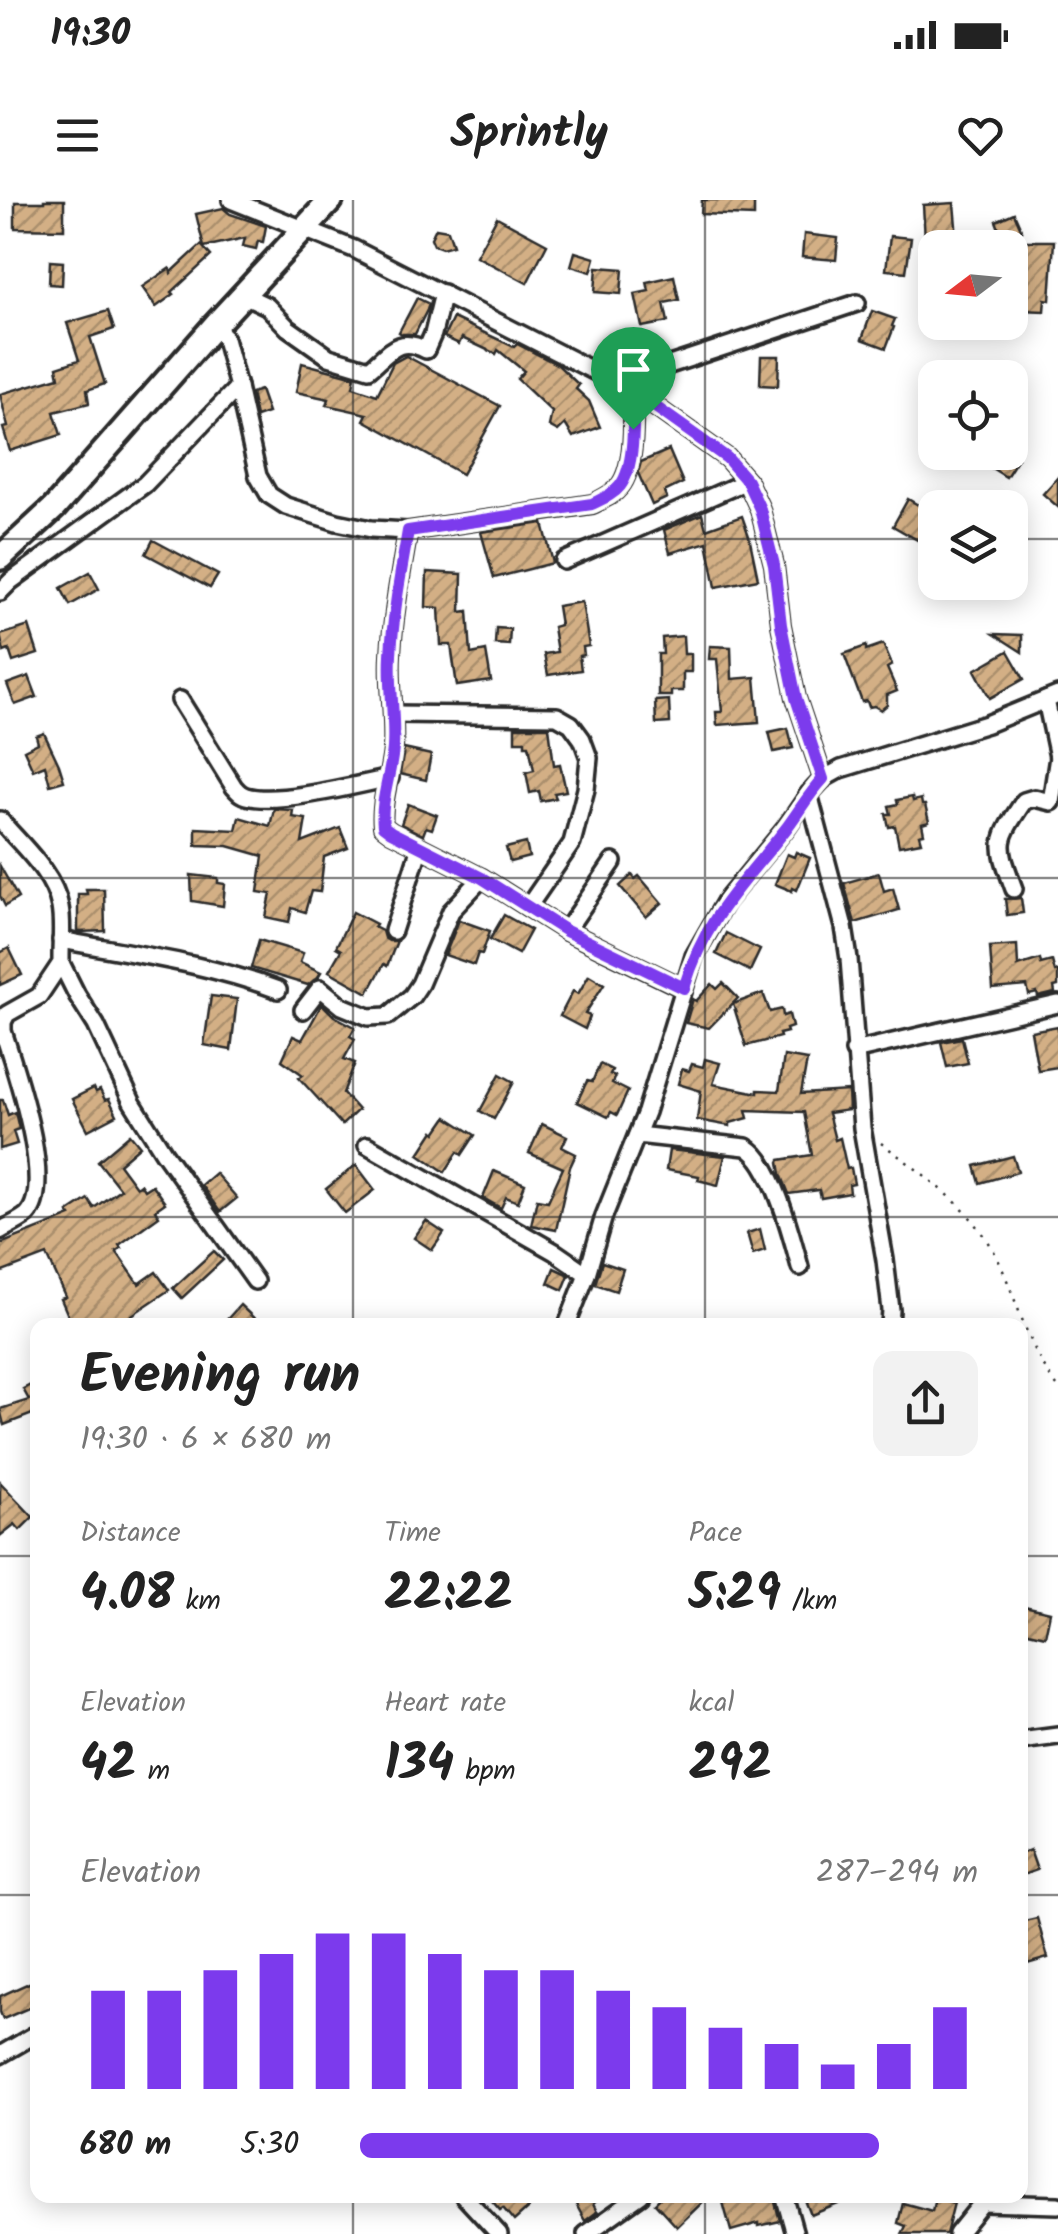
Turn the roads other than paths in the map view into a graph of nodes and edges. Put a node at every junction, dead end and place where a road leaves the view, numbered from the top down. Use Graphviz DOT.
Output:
graph roads {
  1 [pos="231,200"];
  2 [pos="332,200"];
  3 [pos="305,229"];
  4 [pos="443,293"];
  5 [pos="244,294"];
  6 [pos="857,304"];
  7 [pos="216,324"];
  8 [pos="615,383"];
  9 [pos="238,387"];
  10 [pos="633,391"];
  11 [pos="747,481"];
  12 [pos="408,531"];
  13 [pos="0,558"];
  14 [pos="564,561"];
  15 [pos="0,592"];
  16 [pos="1052,698"];
  17 [pos="180,700"];
  18 [pos="394,714"];
  19 [pos="1058,757"];
  20 [pos="390,778"];
  21 [pos="823,779"];
  22 [pos="809,794"];
  23 [pos="0,820"];
  24 [pos="420,847"];
  25 [pos="613,862"];
  26 [pos="482,878"];
  27 [pos="1014,889"];
  28 [pos="528,908"];
  29 [pos="393,931"];
  30 [pos="566,931"];
  31 [pos="62,940"];
  32 [pos="61,963"];
  33 [pos="684,988"];
  34 [pos="278,990"];
  35 [pos="1058,1004"];
  36 [pos="304,1010"];
  37 [pos="1,1022"];
  38 [pos="854,1051"];
  39 [pos="637,1135"];
  40 [pos="367,1145"];
  41 [pos="0,1232"];
  42 [pos="800,1266"];
  43 [pos="588,1274"];
  44 [pos="255,1281"];
  45 [pos="570,1318"];
  46 [pos="891,1318"];
  47 [pos="1058,1736"];
  48 [pos="1028,1739"];
  49 [pos="30,2038"];
  50 [pos="0,2055"];
  51 [pos="1028,2202"];
  52 [pos="470,2203"];
  53 [pos="630,2203"];
  54 [pos="786,2203"];
  55 [pos="980,2203"];
  56 [pos="1058,2204"];
  57 [pos="498,2234"];
  58 [pos="586,2234"];
  59 [pos="795,2234"];
  60 [pos="956,2234"];
  1 -- 3 [label="street"];
  2 -- 3 [label="street"];
  3 -- 4 [label="street"];
  3 -- 5 [label="street"];
  4 -- 5 [label="street"];
  4 -- 8 [label="street"];
  5 -- 7 [label="street"];
  6 -- 8 [label="street"];
  7 -- 9 [label="street"];
  7 -- 13 [label="street"];
  8 -- 10 [label="street"];
  9 -- 12 [label="street"];
  9 -- 15 [label="street"];
  10 -- 11 [label="street"];
  10 -- 12 [label="street"];
  11 -- 14 [label="street"];
  11 -- 21 [label="street"];
  12 -- 18 [label="street"];
  16 -- 19 [label="street"];
  16 -- 21 [label="street"];
  17 -- 20 [label="street"];
  18 -- 20 [label="street"];
  18 -- 28 [label="street"];
  19 -- 27 [label="street"];
  20 -- 24 [label="street"];
  21 -- 22 [label="street"];
  22 -- 33 [label="street"];
  22 -- 38 [label="street"];
  23 -- 31 [label="street"];
  24 -- 26 [label="street"];
  24 -- 29 [label="street"];
  25 -- 30 [label="street"];
  26 -- 28 [label="street"];
  26 -- 36 [label="street"];
  28 -- 30 [label="street"];
  30 -- 33 [label="street"];
  31 -- 32 [label="street"];
  31 -- 34 [label="street"];
  32 -- 37 [label="street"];
  32 -- 44 [label="street"];
  33 -- 39 [label="street"];
  35 -- 38 [label="street"];
  37 -- 41 [label="street"];
  38 -- 46 [label="street"];
  39 -- 42 [label="street"];
  39 -- 43 [label="street"];
  40 -- 43 [label="street"];
  43 -- 45 [label="street"];
  47 -- 48 [label="street"];
  49 -- 50 [label="street"];
  51 -- 56 [label="street"];
  52 -- 57 [label="street"];
  53 -- 58 [label="street"];
  54 -- 59 [label="street"];
  55 -- 60 [label="street"];
}
